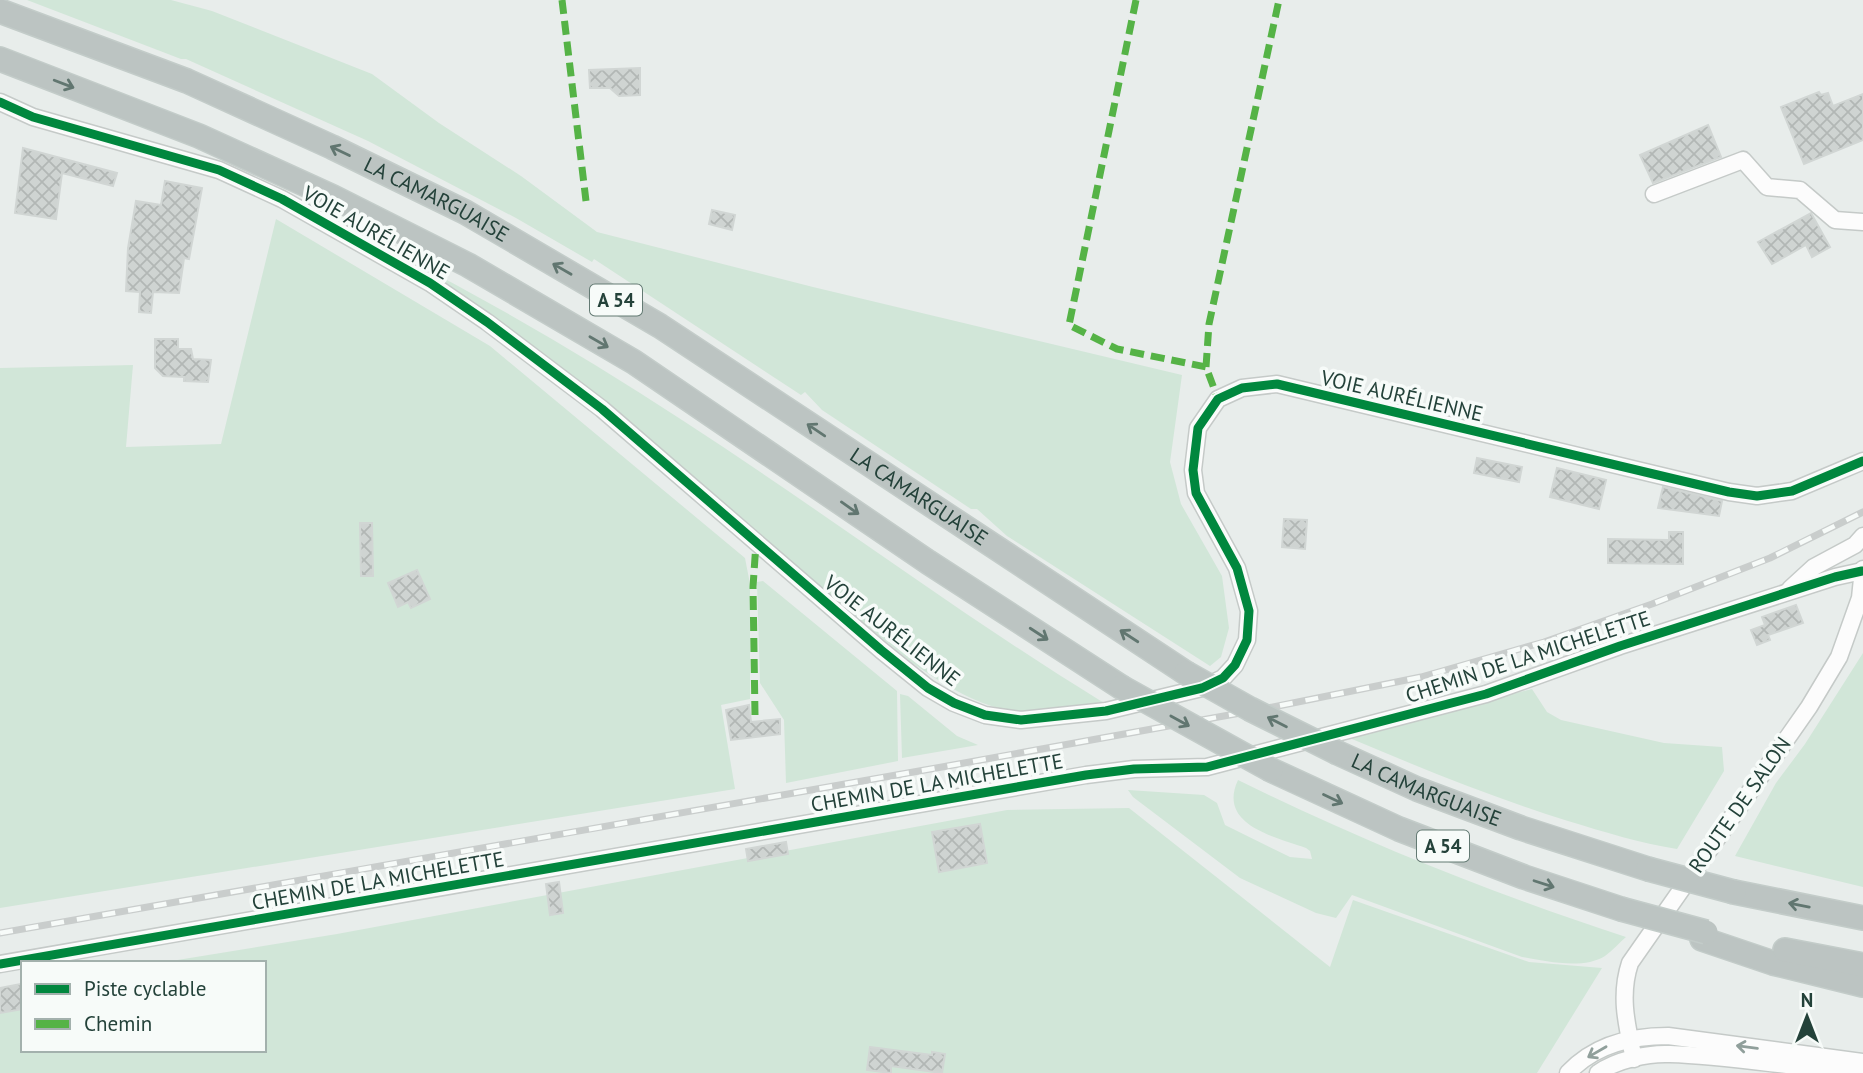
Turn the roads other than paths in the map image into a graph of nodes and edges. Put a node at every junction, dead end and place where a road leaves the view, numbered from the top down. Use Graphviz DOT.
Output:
graph roads {
  1 [pos="0,11"];
  2 [pos="0,60"];
  3 [pos="0,102"];
  4 [pos="1654,194"];
  5 [pos="1863,222"];
  6 [pos="1863,461"];
  7 [pos="1863,536"];
  8 [pos="1863,570"];
  9 [pos="1786,594"];
  10 [pos="1863,918"];
  11 [pos="1704,936"];
  12 [pos="0,964"];
  13 [pos="1863,965"];
  14 [pos="1863,985"];
  15 [pos="1630,1039"];
  16 [pos="1710,1050"];
  17 [pos="1634,1059"];
  18 [pos="1863,1062"];
  19 [pos="1863,1072"];
  20 [pos="1568,1073"];
  21 [pos="1598,1073"];
  10 -- 1 [label="highway, LA CAMARGUAISE / A 54, one-way, bridge"];
  2 -- 11 [label="highway, LA CAMARGUAISE / A 54, one-way, bridge"];
  3 -- 6 [label="street, VOIE AURÉLIENNE"];
  4 -- 5 [label="street"];
  7 -- 9 [label="street"];
  8 -- 9 [label="street, CHEMIN DE LA MICHELETTE"];
  8 -- 15 [label="street, ROUTE DE SALON"];
  9 -- 12 [label="street, CHEMIN DE LA MICHELETTE"];
  11 -- 13 [label="highway, LA CAMARGUAISE / A 54"];
  11 -- 14 [label="highway"];
  15 -- 16 [label="street"];
  15 -- 17 [label="street, ROUTE DE SALON"];
  15 -- 20 [label="street, one-way"];
  16 -- 17 [label="street"];
  18 -- 16 [label="street, one-way"];
  16 -- 19 [label="street"];
  17 -- 21 [label="street"];
}
